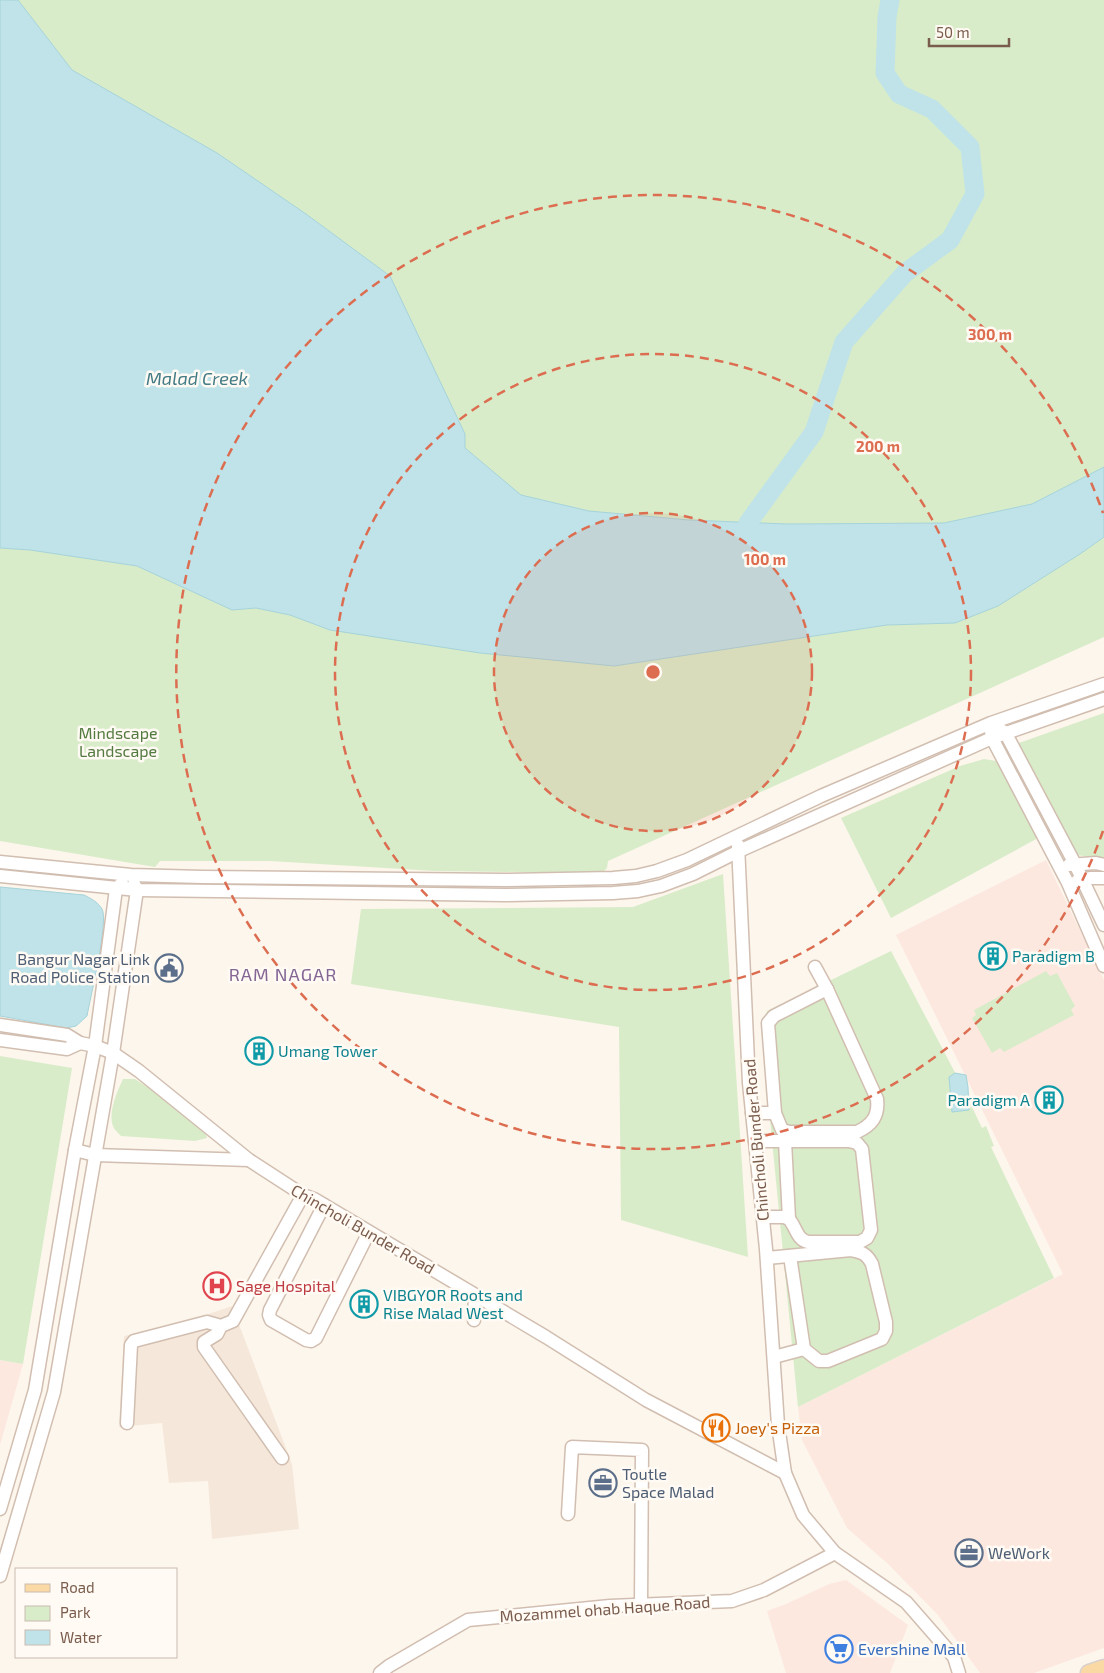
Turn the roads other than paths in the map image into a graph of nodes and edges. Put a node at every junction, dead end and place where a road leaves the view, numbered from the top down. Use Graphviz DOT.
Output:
graph roads {
  1 [pos="1104,684"];
  2 [pos="1104,700"];
  3 [pos="991,723"];
  4 [pos="1005,732"];
  5 [pos="992,738"];
  6 [pos="736,838"];
  7 [pos="739,850"];
  8 [pos="0,862"];
  9 [pos="1075,864"];
  10 [pos="1104,865"];
  11 [pos="1059,866"];
  12 [pos="131,874"];
  13 [pos="0,876"];
  14 [pos="1104,878"];
  15 [pos="1083,880"];
  16 [pos="1068,883"];
  17 [pos="116,889"];
  18 [pos="137,890"];
  19 [pos="1104,926"];
  20 [pos="1104,966"];
  21 [pos="815,967"];
  22 [pos="827,989"];
  23 [pos="0,1025"];
  24 [pos="0,1040"];
  25 [pos="80,1043"];
  26 [pos="95,1046"];
  27 [pos="113,1053"];
  28 [pos="775,1112"];
  29 [pos="752,1113"];
  30 [pos="755,1141"];
  31 [pos="785,1141"];
  32 [pos="75,1150"];
  33 [pos="95,1154"];
  34 [pos="249,1160"];
  35 [pos="303,1195"];
  36 [pos="324,1205"];
  37 [pos="763,1217"];
  38 [pos="789,1218"];
  39 [pos="369,1232"];
  40 [pos="790,1256"];
  41 [pos="766,1258"];
  42 [pos="476,1295"];
  43 [pos="474,1320"];
  44 [pos="221,1326"];
  45 [pos="804,1349"];
  46 [pos="774,1358"];
  47 [pos="127,1423"];
  48 [pos="282,1458"];
  49 [pos="784,1473"];
  50 [pos="0,1509"];
  51 [pos="568,1514"];
  52 [pos="834,1553"];
  53 [pos="0,1576"];
  54 [pos="641,1604"];
  55 [pos="1104,1668"];
  56 [pos="380,1673"];
  57 [pos="959,1673"];
  58 [pos="1089,1673"];
  1 -- 3 [label="street"];
  2 -- 4 [label="street"];
  3 -- 4 [label="street"];
  3 -- 5 [label="street"];
  3 -- 6 [label="street"];
  4 -- 5 [label="street"];
  4 -- 9 [label="street"];
  5 -- 7 [label="street"];
  5 -- 11 [label="street"];
  6 -- 7 [label="street, Chincholi Bunder Road"];
  6 -- 12 [label="street"];
  7 -- 18 [label="street"];
  7 -- 29 [label="street, Chincholi Bunder Road"];
  8 -- 12 [label="street"];
  9 -- 10 [label="street"];
  9 -- 11 [label="street"];
  9 -- 15 [label="street"];
  11 -- 16 [label="street"];
  12 -- 17 [label="street"];
  12 -- 18 [label="street"];
  13 -- 17 [label="street"];
  14 -- 15 [label="street"];
  15 -- 16 [label="street"];
  15 -- 19 [label="street"];
  16 -- 20 [label="street"];
  17 -- 18 [label="street"];
  17 -- 26 [label="street"];
  18 -- 27 [label="street"];
  21 -- 22 [label="street"];
  22 -- 28 [label="street"];
  22 -- 28 [label="street"];
  23 -- 25 [label="street"];
  24 -- 25 [label="street"];
  25 -- 26 [label="street, Chincholi Bunder Road"];
  26 -- 27 [label="street, Chincholi Bunder Road"];
  26 -- 32 [label="street"];
  27 -- 33 [label="street"];
  27 -- 34 [label="street, Chincholi Bunder Road"];
  28 -- 29 [label="street"];
  29 -- 30 [label="street, Chincholi Bunder Road"];
  30 -- 31 [label="street"];
  30 -- 37 [label="street, Chincholi Bunder Road"];
  31 -- 38 [label="street"];
  31 -- 38 [label="street"];
  32 -- 33 [label="street"];
  32 -- 50 [label="street"];
  33 -- 34 [label="street"];
  33 -- 53 [label="street"];
  34 -- 35 [label="street, Chincholi Bunder Road"];
  35 -- 36 [label="street, Chincholi Bunder Road"];
  35 -- 44 [label="street"];
  36 -- 39 [label="street, Chincholi Bunder Road"];
  36 -- 39 [label="street"];
  37 -- 38 [label="street"];
  37 -- 41 [label="street, Chincholi Bunder Road"];
  39 -- 42 [label="street, Chincholi Bunder Road"];
  40 -- 41 [label="street"];
  40 -- 45 [label="street"];
  40 -- 45 [label="street"];
  41 -- 46 [label="street, Chincholi Bunder Road"];
  42 -- 43 [label="street"];
  42 -- 49 [label="street, Chincholi Bunder Road"];
  44 -- 47 [label="street"];
  44 -- 48 [label="street"];
  45 -- 46 [label="street"];
  46 -- 49 [label="street, Chincholi Bunder Road"];
  49 -- 52 [label="street, Chincholi Bunder Road"];
  51 -- 54 [label="street"];
  52 -- 54 [label="street, Mozammel ohab Haque Road"];
  52 -- 57 [label="street, Chincholi Bunder Road"];
  54 -- 56 [label="street, Mozammel ohab Haque Road"];
  55 -- 58 [label="main road"];
}
